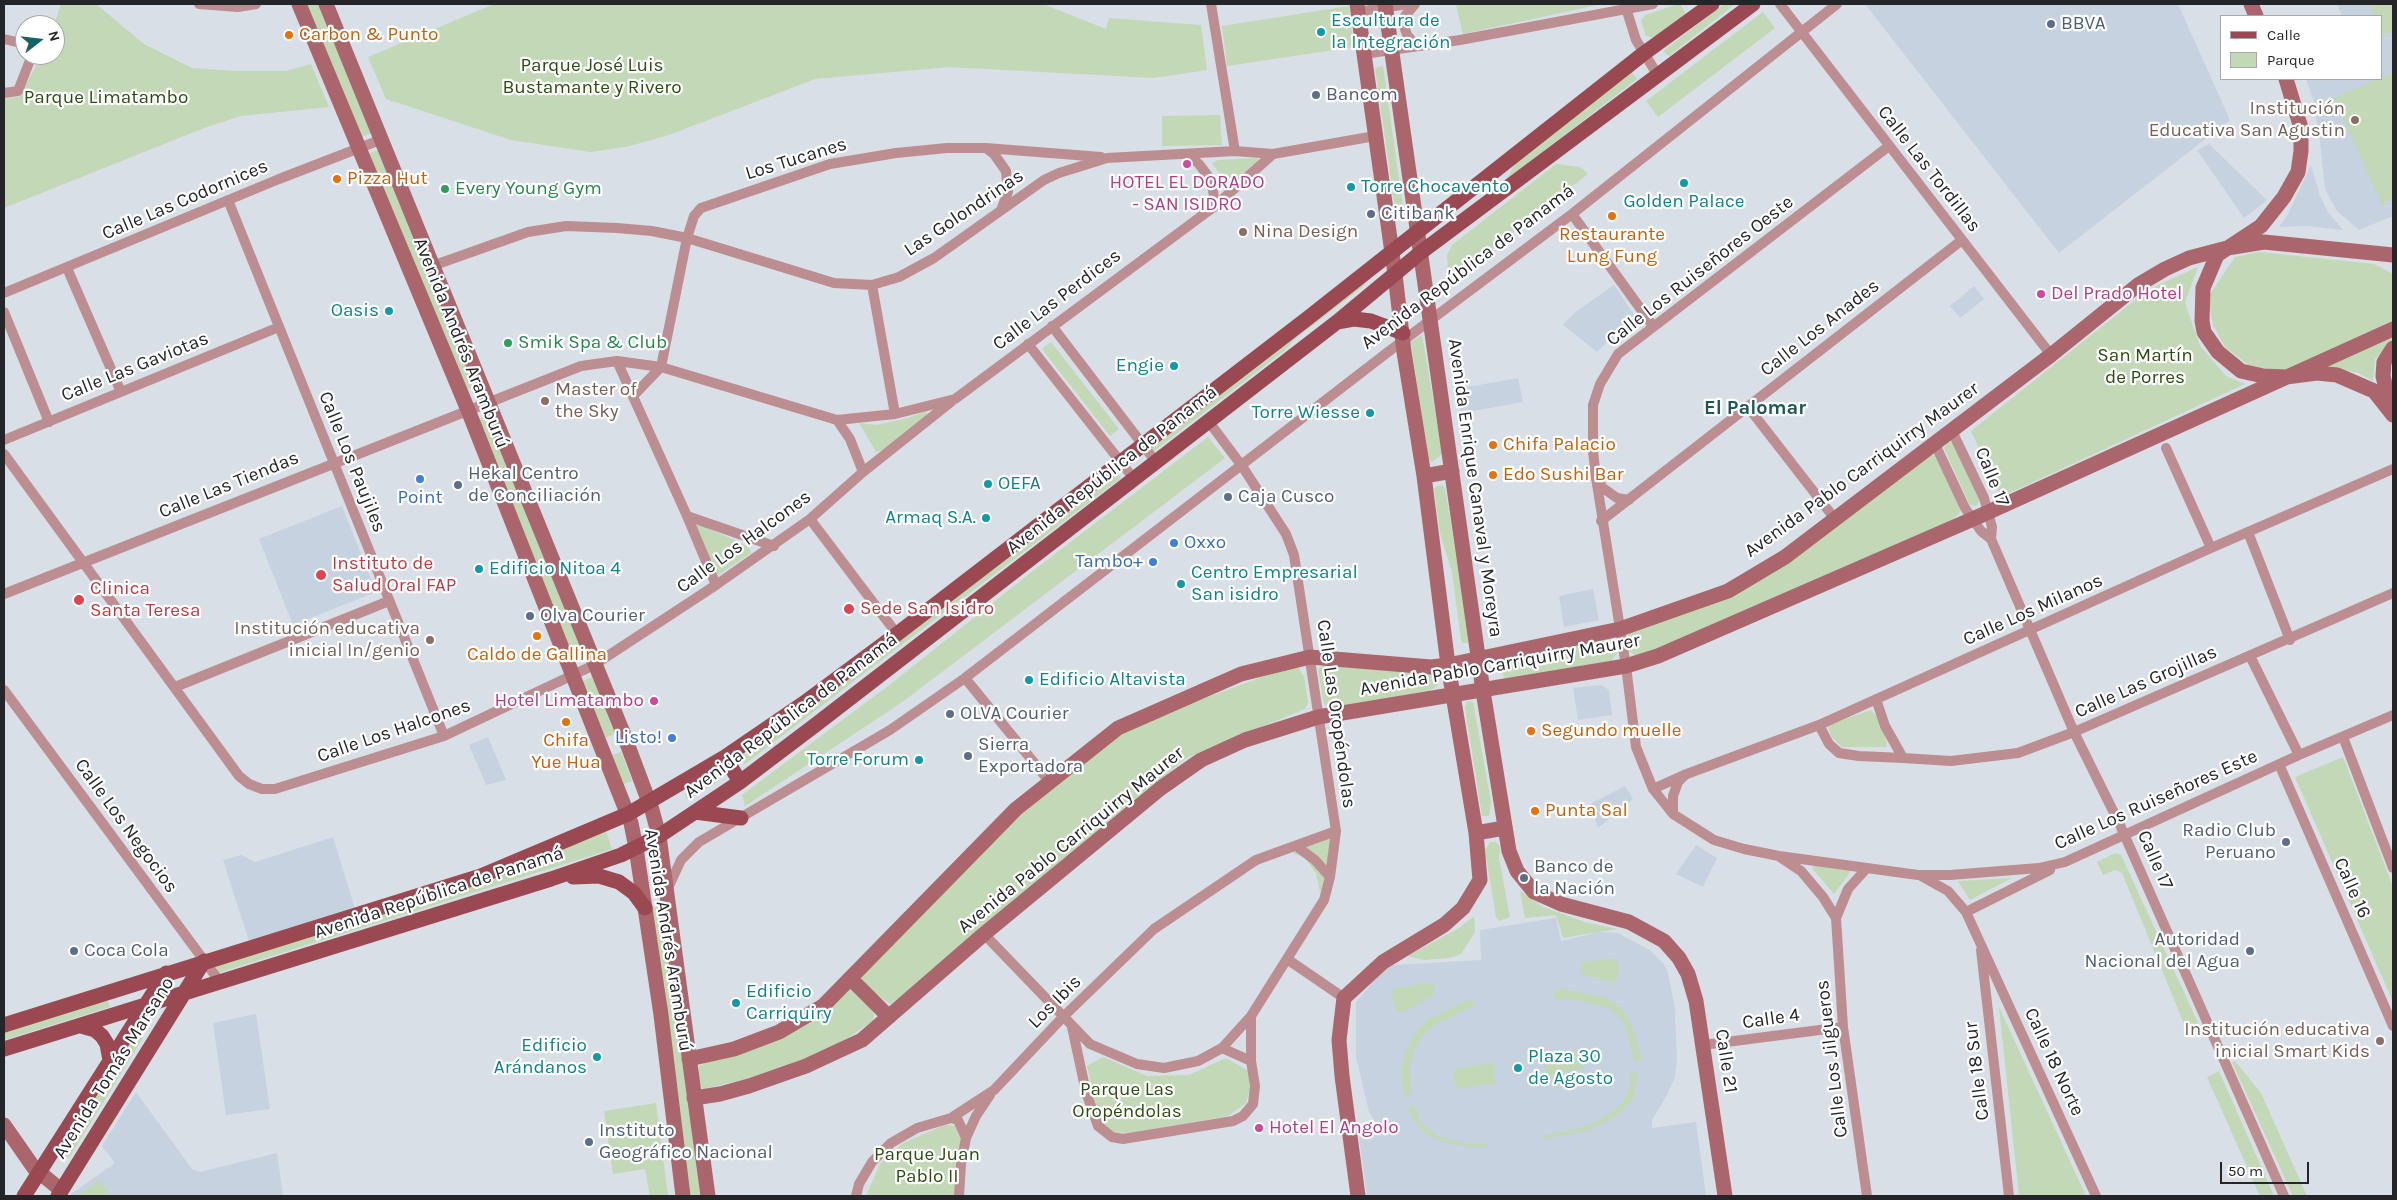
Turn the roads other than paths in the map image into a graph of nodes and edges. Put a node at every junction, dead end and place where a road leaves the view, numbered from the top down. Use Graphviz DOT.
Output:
graph roads {
  1 [pos="199,4"];
  2 [pos="256,4"];
  3 [pos="299,4"];
  4 [pos="326,4"];
  5 [pos="1211,4"];
  6 [pos="1407,4"];
  7 [pos="1415,4"];
  8 [pos="1653,4"];
  9 [pos="1712,4"];
  10 [pos="1752,4"];
  11 [pos="1780,4"];
  12 [pos="1837,4"];
  13 [pos="1385,6"];
  14 [pos="1625,7"];
  15 [pos="1357,8"];
  16 [pos="1801,32"];
  17 [pos="1421,46"];
  18 [pos="1392,50"];
  19 [pos="1364,54"];
  20 [pos="1643,54"];
  21 [pos="28,65"];
  22 [pos="1657,74"];
  23 [pos="2286,80"];
  24 [pos="4,93"];
  25 [pos="1375,136"];
  26 [pos="380,140"];
  27 [pos="1889,146"];
  28 [pos="359,148"];
  29 [pos="986,148"];
  30 [pos="1235,151"];
  31 [pos="1187,154"];
  32 [pos="1273,154"];
  33 [pos="1107,158"];
  34 [pos="228,200"];
  35 [pos="1216,206"];
  36 [pos="1000,211"];
  37 [pos="1572,214"];
  38 [pos="1416,232"];
  39 [pos="687,238"];
  40 [pos="1962,240"];
  41 [pos="2227,248"];
  42 [pos="1392,252"];
  43 [pos="1420,253"];
  44 [pos="2389,256"];
  45 [pos="432,266"];
  46 [pos="67,268"];
  47 [pos="1396,274"];
  48 [pos="872,285"];
  49 [pos="4,293"];
  50 [pos="4,312"];
  51 [pos="1431,320"];
  52 [pos="1337,322"];
  53 [pos="1052,326"];
  54 [pos="1653,326"];
  55 [pos="279,327"];
  56 [pos="2393,329"];
  57 [pos="1403,337"];
  58 [pos="1028,344"];
  59 [pos="2393,348"];
  60 [pos="2051,355"];
  61 [pos="617,362"];
  62 [pos="661,367"];
  63 [pos="2286,378"];
  64 [pos="121,392"];
  65 [pos="633,396"];
  66 [pos="955,399"];
  67 [pos="487,402"];
  68 [pos="1748,407"];
  69 [pos="468,410"];
  70 [pos="2392,413"];
  71 [pos="895,414"];
  72 [pos="837,420"];
  73 [pos="49,422"];
  74 [pos="1209,422"];
  75 [pos="1952,430"];
  76 [pos="4,440"];
  77 [pos="1142,444"];
  78 [pos="1935,444"];
  79 [pos="2166,448"];
  80 [pos="4,454"];
  81 [pos="1119,461"];
  82 [pos="1156,462"];
  83 [pos="333,463"];
  84 [pos="1242,466"];
  85 [pos="2393,469"];
  86 [pos="1452,471"];
  87 [pos="863,472"];
  88 [pos="1424,476"];
  89 [pos="1596,478"];
  90 [pos="1134,479"];
  91 [pos="1629,500"];
  92 [pos="1989,512"];
  93 [pos="688,516"];
  94 [pos="810,519"];
  95 [pos="1835,519"];
  96 [pos="1972,519"];
  97 [pos="1601,521"];
  98 [pos="2248,532"];
  99 [pos="1992,539"];
  100 [pos="774,546"];
  101 [pos="2211,548"];
  102 [pos="84,562"];
  103 [pos="716,586"];
  104 [pos="4,594"];
  105 [pos="2393,594"];
  106 [pos="390,601"];
  107 [pos="1620,628"];
  108 [pos="2032,630"];
  109 [pos="897,634"];
  110 [pos="2290,640"];
  111 [pos="2250,656"];
  112 [pos="1310,657"];
  113 [pos="1479,659"];
  114 [pos="594,665"];
  115 [pos="1448,665"];
  116 [pos="1626,666"];
  117 [pos="574,676"];
  118 [pos="965,678"];
  119 [pos="175,687"];
  120 [pos="4,690"];
  121 [pos="1483,691"];
  122 [pos="1453,695"];
  123 [pos="1876,699"];
  124 [pos="2393,715"];
  125 [pos="1318,717"];
  126 [pos="1819,725"];
  127 [pos="2074,732"];
  128 [pos="444,736"];
  129 [pos="2343,737"];
  130 [pos="626,740"];
  131 [pos="602,749"];
  132 [pos="2299,755"];
  133 [pos="726,757"];
  134 [pos="1903,758"];
  135 [pos="2279,764"];
  136 [pos="1684,775"];
  137 [pos="1049,781"];
  138 [pos="740,782"];
  139 [pos="1653,789"];
  140 [pos="650,802"];
  141 [pos="695,812"];
  142 [pos="628,814"];
  143 [pos="1673,814"];
  144 [pos="741,818"];
  145 [pos="1504,828"];
  146 [pos="1336,831"];
  147 [pos="1476,833"];
  148 [pos="659,836"];
  149 [pos="2125,836"];
  150 [pos="1296,846"];
  151 [pos="636,848"];
  152 [pos="1779,856"];
  153 [pos="2065,862"];
  154 [pos="1868,868"];
  155 [pos="2393,868"];
  156 [pos="1918,874"];
  157 [pos="1330,877"];
  158 [pos="551,879"];
  159 [pos="667,895"];
  160 [pos="645,904"];
  161 [pos="1966,912"];
  162 [pos="1836,918"];
  163 [pos="984,934"];
  164 [pos="1664,941"];
  165 [pos="1980,942"];
  166 [pos="1287,959"];
  167 [pos="204,962"];
  168 [pos="166,973"];
  169 [pos="851,978"];
  170 [pos="220,982"];
  171 [pos="186,992"];
  172 [pos="1344,998"];
  173 [pos="146,1005"];
  174 [pos="1063,1016"];
  175 [pos="1250,1016"];
  176 [pos="889,1017"];
  177 [pos="4,1026"];
  178 [pos="81,1026"];
  179 [pos="1072,1026"];
  180 [pos="2393,1026"];
  181 [pos="1843,1027"];
  182 [pos="1703,1045"];
  183 [pos="1222,1048"];
  184 [pos="4,1049"];
  185 [pos="689,1059"];
  186 [pos="110,1060"];
  187 [pos="1250,1061"];
  188 [pos="994,1090"];
  189 [pos="694,1098"];
  190 [pos="951,1118"];
  191 [pos="4,1125"];
  192 [pos="966,1138"];
  193 [pos="38,1172"];
  194 [pos="59,1193"];
  195 [pos="24,1196"];
  196 [pos="683,1196"];
  197 [pos="708,1196"];
  198 [pos="856,1196"];
  199 [pos="959,1196"];
  200 [pos="1358,1196"];
  201 [pos="1725,1196"];
  202 [pos="1867,1196"];
  203 [pos="2009,1196"];
  204 [pos="2096,1196"];
  205 [pos="2284,1196"];
  1 -- 2 [label="street"];
  3 -- 28 [label="main road, Avenida Andrés Aramburú"];
  4 -- 26 [label="main road, Avenida Andrés Aramburú"];
  5 -- 30 [label="street"];
  6 -- 13 [label="street"];
  7 -- 17 [label="street"];
  8 -- 14 [label="street"];
  9 -- 20 [label="main road, Avenida República de Panamá"];
  10 -- 22 [label="main road, Avenida República de Panamá"];
  11 -- 16 [label="street, Calle Las Tordillas"];
  12 -- 16 [label="street, Avenida República de Panamá"];
  13 -- 15 [label="street"];
  13 -- 18 [label="main road, Avenida Enrique Canaval y Moreyra"];
  14 -- 17 [label="street"];
  14 -- 20 [label="street"];
  15 -- 19 [label="main road"];
  16 -- 27 [label="street, Calle Las Tordillas"];
  16 -- 37 [label="street, Avenida República de Panamá"];
  17 -- 18 [label="street"];
  18 -- 19 [label="street"];
  18 -- 38 [label="main road, Avenida Enrique Canaval y Moreyra"];
  19 -- 25 [label="main road"];
  20 -- 22 [label="street"];
  20 -- 38 [label="main road, Avenida República de Panamá"];
  21 -- 24 [label="street"];
  22 -- 43 [label="main road, Avenida República de Panamá"];
  23 -- 41 [label="main road"];
  25 -- 32 [label="street, Las Golondrinas"];
  25 -- 42 [label="main road"];
  26 -- 28 [label="street, Calle Las Codornices"];
  26 -- 45 [label="main road, Avenida Andrés Aramburú"];
  27 -- 40 [label="street, Calle Las Tordillas"];
  27 -- 54 [label="street, Calle Los Ruiseñores Oeste"];
  28 -- 34 [label="street, Calle Las Codornices"];
  28 -- 69 [label="main road, Avenida Andrés Aramburú"];
  29 -- 33 [label="street, Los Tucanes"];
  29 -- 36 [label="street"];
  29 -- 39 [label="street, Los Tucanes"];
  30 -- 31 [label="street, Las Golondrinas"];
  30 -- 32 [label="street, Las Golondrinas"];
  31 -- 33 [label="street, Las Golondrinas"];
  31 -- 35 [label="street"];
  32 -- 35 [label="street, Calle Las Perdices"];
  33 -- 36 [label="street, Las Golondrinas"];
  34 -- 46 [label="street, Calle Las Codornices"];
  34 -- 55 [label="street, Calle Los Paujiles"];
  35 -- 53 [label="street, Calle Las Perdices"];
  36 -- 48 [label="street, Las Golondrinas"];
  37 -- 51 [label="street, Avenida República de Panamá"];
  37 -- 54 [label="street"];
  38 -- 42 [label="main road, Avenida República de Panamá"];
  38 -- 43 [label="main road, Avenida Enrique Canaval y Moreyra"];
  39 -- 45 [label="street, Las Golondrinas"];
  39 -- 48 [label="street, Las Golondrinas"];
  39 -- 62 [label="street, Los Tucanes"];
  40 -- 60 [label="street, Calle Las Tordillas"];
  40 -- 68 [label="street, Calle Los Anades"];
  41 -- 44 [label="main road, Avenida Pablo Carriquirry Maurer"];
  41 -- 60 [label="main road, Avenida Pablo Carriquirry Maurer"];
  41 -- 63 [label="main road"];
  42 -- 47 [label="main road"];
  42 -- 77 [label="main road, Avenida República de Panamá"];
  43 -- 47 [label="main road, Avenida República de Panamá"];
  43 -- 51 [label="main road, Avenida Enrique Canaval y Moreyra"];
  45 -- 67 [label="main road, Avenida Andrés Aramburú"];
  46 -- 49 [label="street, Calle Las Codornices"];
  46 -- 64 [label="street"];
  47 -- 52 [label="main road, Avenida República de Panamá"];
  47 -- 57 [label="main road"];
  48 -- 71 [label="street"];
  50 -- 73 [label="street"];
  51 -- 57 [label="street, Avenida República de Panamá"];
  51 -- 86 [label="main road, Avenida Enrique Canaval y Moreyra"];
  52 -- 57 [label="main road"];
  52 -- 74 [label="main road, Avenida República de Panamá"];
  53 -- 58 [label="street, Calle Las Perdices"];
  53 -- 77 [label="street"];
  54 -- 89 [label="street, Calle Los Ruiseñores Oeste"];
  55 -- 64 [label="street, Calle Las Gaviotas"];
  55 -- 83 [label="street, Calle Los Paujiles"];
  56 -- 63 [label="main road, Avenida Pablo Carriquirry Maurer"];
  57 -- 84 [label="street, Avenida República de Panamá"];
  57 -- 88 [label="main road"];
  58 -- 66 [label="street, Calle Las Perdices"];
  58 -- 81 [label="street"];
  59 -- 70 [label="main road"];
  60 -- 75 [label="main road, Avenida Pablo Carriquirry Maurer"];
  61 -- 62 [label="street, Calle Las Perdices"];
  61 -- 65 [label="street"];
  61 -- 67 [label="street, Calle Las Perdices"];
  62 -- 65 [label="street"];
  62 -- 72 [label="street, Calle Las Perdices"];
  63 -- 70 [label="main road"];
  63 -- 92 [label="main road, Avenida Pablo Carriquirry Maurer"];
  64 -- 73 [label="street, Calle Las Gaviotas"];
  65 -- 93 [label="street"];
  66 -- 71 [label="street, Calle Las Perdices"];
  66 -- 87 [label="street, Calle Los Halcones"];
  67 -- 69 [label="street, Calle Las Perdices"];
  67 -- 114 [label="main road, Avenida Andrés Aramburú"];
  68 -- 91 [label="street, Calle Los Anades"];
  68 -- 95 [label="street"];
  69 -- 83 [label="street, Calle Las Tiendas"];
  69 -- 117 [label="main road, Avenida Andrés Aramburú"];
  71 -- 72 [label="street, Calle Las Perdices"];
  72 -- 87 [label="street"];
  73 -- 76 [label="street, Calle Las Gaviotas"];
  74 -- 82 [label="main road, Avenida República de Panamá"];
  74 -- 84 [label="street, Calle Las Oropéndolas"];
  75 -- 78 [label="main road, Avenida Pablo Carriquirry Maurer"];
  75 -- 92 [label="street, Calle 17"];
  77 -- 81 [label="main road, Avenida República de Panamá"];
  77 -- 82 [label="street"];
  78 -- 95 [label="main road, Avenida Pablo Carriquirry Maurer"];
  78 -- 96 [label="street, Calle 17"];
  79 -- 101 [label="street"];
  80 -- 102 [label="street, Calle Los Halcones"];
  81 -- 90 [label="street"];
  81 -- 109 [label="main road, Avenida República de Panamá"];
  82 -- 90 [label="main road, Avenida República de Panamá"];
  83 -- 102 [label="street, Calle Las Tiendas"];
  83 -- 106 [label="street, Calle Los Paujiles"];
  84 -- 112 [label="street, Calle Las Oropéndolas"];
  84 -- 118 [label="street, Avenida República de Panamá"];
  85 -- 98 [label="street, Calle Los Milanos"];
  86 -- 88 [label="main road"];
  86 -- 113 [label="main road, Avenida Enrique Canaval y Moreyra"];
  87 -- 94 [label="street, Calle Los Halcones"];
  88 -- 115 [label="main road"];
  89 -- 91 [label="street"];
  89 -- 97 [label="street, Calle Los Ruiseñores Oeste"];
  90 -- 138 [label="main road, Avenida República de Panamá"];
  91 -- 97 [label="street, Calle Los Anades"];
  92 -- 96 [label="main road, Avenida Pablo Carriquirry Maurer"];
  92 -- 99 [label="street, Calle 17"];
  93 -- 100 [label="street"];
  93 -- 103 [label="street"];
  94 -- 100 [label="street, Calle Los Halcones"];
  94 -- 109 [label="street"];
  95 -- 107 [label="main road, Avenida Pablo Carriquirry Maurer"];
  96 -- 99 [label="street, Calle 17"];
  96 -- 116 [label="main road, Avenida Pablo Carriquirry Maurer"];
  97 -- 107 [label="street, Calle Los Ruiseñores Oeste"];
  98 -- 101 [label="street, Calle Los Milanos"];
  98 -- 110 [label="street"];
  99 -- 108 [label="street, Calle 17"];
  100 -- 103 [label="street, Calle Los Halcones"];
  101 -- 108 [label="street, Calle Los Milanos"];
  102 -- 104 [label="street, Calle Las Tiendas"];
  102 -- 119 [label="street, Calle Los Halcones"];
  103 -- 114 [label="street, Calle Los Halcones"];
  105 -- 110 [label="street, Calle Las Grojillas"];
  106 -- 119 [label="street"];
  106 -- 128 [label="street, Calle Los Paujiles"];
  107 -- 113 [label="main road, Avenida Pablo Carriquirry Maurer"];
  107 -- 116 [label="street, Calle Los Ruiseñores Oeste"];
  108 -- 123 [label="street, Calle Los Milanos"];
  108 -- 127 [label="street, Calle 17"];
  109 -- 133 [label="main road, Avenida República de Panamá"];
  110 -- 111 [label="street, Calle Las Grojillas"];
  111 -- 127 [label="street, Calle Las Grojillas"];
  111 -- 132 [label="street"];
  112 -- 115 [label="main road, Avenida Pablo Carriquirry Maurer"];
  112 -- 125 [label="street, Calle Las Oropéndolas"];
  112 -- 137 [label="main road, Avenida Pablo Carriquirry Maurer"];
  113 -- 115 [label="main road, Avenida Pablo Carriquirry Maurer"];
  113 -- 121 [label="main road, Avenida Enrique Canaval y Moreyra"];
  114 -- 117 [label="street, Calle Los Halcones"];
  114 -- 130 [label="main road, Avenida Andrés Aramburú"];
  115 -- 122 [label="main road"];
  116 -- 121 [label="main road, Avenida Pablo Carriquirry Maurer"];
  116 -- 139 [label="street, Calle Los Ruiseñores Este"];
  117 -- 128 [label="street, Calle Los Halcones"];
  117 -- 131 [label="main road, Avenida Andrés Aramburú"];
  118 -- 137 [label="street"];
  118 -- 144 [label="street, Avenida República de Panamá"];
  119 -- 128 [label="street, Calle Los Halcones"];
  120 -- 167 [label="street, Calle Los Negocios"];
  121 -- 122 [label="main road, Avenida Pablo Carriquirry Maurer"];
  121 -- 145 [label="main road, Avenida Enrique Canaval y Moreyra"];
  122 -- 125 [label="main road, Avenida Pablo Carriquirry Maurer"];
  122 -- 147 [label="main road"];
  123 -- 126 [label="street, Calle Los Milanos"];
  123 -- 134 [label="street"];
  124 -- 129 [label="street, Calle Los Ruiseñores Este"];
  125 -- 146 [label="street, Calle Las Oropéndolas"];
  125 -- 163 [label="main road, Avenida Pablo Carriquirry Maurer"];
  126 -- 134 [label="street, Calle Las Grojillas"];
  126 -- 136 [label="street, Calle Los Milanos"];
  127 -- 134 [label="street, Calle Las Grojillas"];
  127 -- 149 [label="street, Calle 17"];
  129 -- 132 [label="street, Calle Los Ruiseñores Este"];
  129 -- 155 [label="street"];
  130 -- 131 [label="main road"];
  130 -- 140 [label="main road, Avenida Andrés Aramburú"];
  131 -- 142 [label="main road, Avenida Andrés Aramburú"];
  132 -- 135 [label="street, Calle Los Ruiseñores Este"];
  133 -- 138 [label="main road"];
  133 -- 140 [label="main road, Avenida República de Panamá"];
  135 -- 149 [label="street, Calle Los Ruiseñores Este"];
  135 -- 180 [label="street, Calle 16"];
  136 -- 139 [label="street, Calle Los Milanos"];
  136 -- 143 [label="street"];
  137 -- 169 [label="main road, Avenida Pablo Carriquirry Maurer"];
  138 -- 141 [label="main road, Avenida República de Panamá"];
  139 -- 143 [label="street, Calle Los Ruiseñores Este"];
  140 -- 142 [label="main road, Avenida República de Panamá"];
  140 -- 148 [label="main road, Avenida Andrés Aramburú"];
  141 -- 144 [label="main road"];
  141 -- 148 [label="main road, Avenida República de Panamá"];
  142 -- 151 [label="main road, Avenida Andrés Aramburú"];
  142 -- 167 [label="main road, Avenida República de Panamá"];
  143 -- 152 [label="street, Calle Los Ruiseñores Este"];
  144 -- 159 [label="street, Avenida República de Panamá"];
  145 -- 147 [label="main road"];
  145 -- 164 [label="main road, Avenida Enrique Canaval y Moreyra"];
  146 -- 150 [label="street, Los Ibis"];
  146 -- 157 [label="street, Calle Las Oropéndolas"];
  147 -- 172 [label="main road"];
  148 -- 151 [label="main road, Avenida República de Panamá"];
  148 -- 159 [label="main road, Avenida Andrés Aramburú"];
  149 -- 153 [label="street, Calle Los Ruiseñores Este"];
  149 -- 205 [label="street, Calle 17"];
  150 -- 157 [label="street"];
  150 -- 174 [label="street, Los Ibis"];
  151 -- 158 [label="main road, Avenida República de Panamá"];
  151 -- 160 [label="main road, Avenida Andrés Aramburú"];
  152 -- 154 [label="street, Calle Los Ruiseñores Este"];
  152 -- 162 [label="street, Calle Los Jilgueros"];
  153 -- 156 [label="street, Calle Los Ruiseñores Este"];
  153 -- 161 [label="street"];
  154 -- 156 [label="street, Calle Los Ruiseñores Este"];
  154 -- 162 [label="street, Calle Los Jilgueros"];
  156 -- 161 [label="street, Calle 18 Norte"];
  157 -- 166 [label="street, Calle Las Oropéndolas"];
  158 -- 160 [label="main road"];
  158 -- 170 [label="main road, Avenida República de Panamá"];
  159 -- 160 [label="main road"];
  159 -- 185 [label="main road, Avenida Andrés Aramburú"];
  160 -- 196 [label="main road, Avenida Andrés Aramburú"];
  161 -- 165 [label="street, Calle 18 Norte"];
  162 -- 181 [label="street, Calle Los Jilgueros"];
  163 -- 174 [label="street, Calle Las Oropéndolas"];
  163 -- 176 [label="main road, Avenida Pablo Carriquirry Maurer"];
  164 -- 182 [label="main road, Calle 21"];
  165 -- 203 [label="street, Calle 18 Sur"];
  165 -- 204 [label="street, Calle 18 Norte"];
  166 -- 172 [label="street"];
  166 -- 175 [label="street, Calle Las Oropéndolas"];
  167 -- 168 [label="main road, Avenida República de Panamá"];
  167 -- 170 [label="street, Calle Los Negocios"];
  167 -- 171 [label="main road, Avenida Tomás Marsano"];
  168 -- 173 [label="main road, Avenida Tomás Marsano"];
  168 -- 177 [label="main road, Avenida República de Panamá"];
  169 -- 176 [label="main road"];
  169 -- 185 [label="main road, Avenida Pablo Carriquirry Maurer"];
  170 -- 171 [label="main road, Avenida República de Panamá"];
  171 -- 173 [label="main road, Avenida República de Panamá"];
  171 -- 194 [label="main road, Avenida Tomás Marsano"];
  172 -- 200 [label="main road"];
  173 -- 178 [label="main road, Avenida República de Panamá"];
  173 -- 186 [label="main road, Avenida Tomás Marsano"];
  174 -- 179 [label="street, Calle Las Oropéndolas"];
  174 -- 188 [label="street, Los Ibis"];
  175 -- 183 [label="street, Calle Las Oropéndolas"];
  175 -- 187 [label="street, Calle Las Oropéndolas"];
  176 -- 189 [label="main road, Avenida Pablo Carriquirry Maurer"];
  178 -- 184 [label="main road, Avenida República de Panamá"];
  178 -- 186 [label="main road"];
  179 -- 183 [label="street, Calle Las Oropéndolas"];
  179 -- 187 [label="street, Calle Las Oropéndolas"];
  181 -- 182 [label="street, Calle 4"];
  181 -- 202 [label="street, Calle Los Jilgueros"];
  182 -- 201 [label="main road, Calle 21"];
  183 -- 187 [label="street"];
  185 -- 189 [label="main road, Avenida Andrés Aramburú"];
  186 -- 193 [label="main road, Avenida Tomás Marsano"];
  188 -- 190 [label="street, Los Ibis"];
  188 -- 192 [label="street"];
  189 -- 197 [label="main road, Avenida Andrés Aramburú"];
  190 -- 192 [label="street"];
  190 -- 198 [label="street, Los Ibis"];
  191 -- 193 [label="main road"];
  192 -- 199 [label="street"];
  193 -- 194 [label="main road"];
  193 -- 195 [label="main road, Avenida Tomás Marsano"];
}
